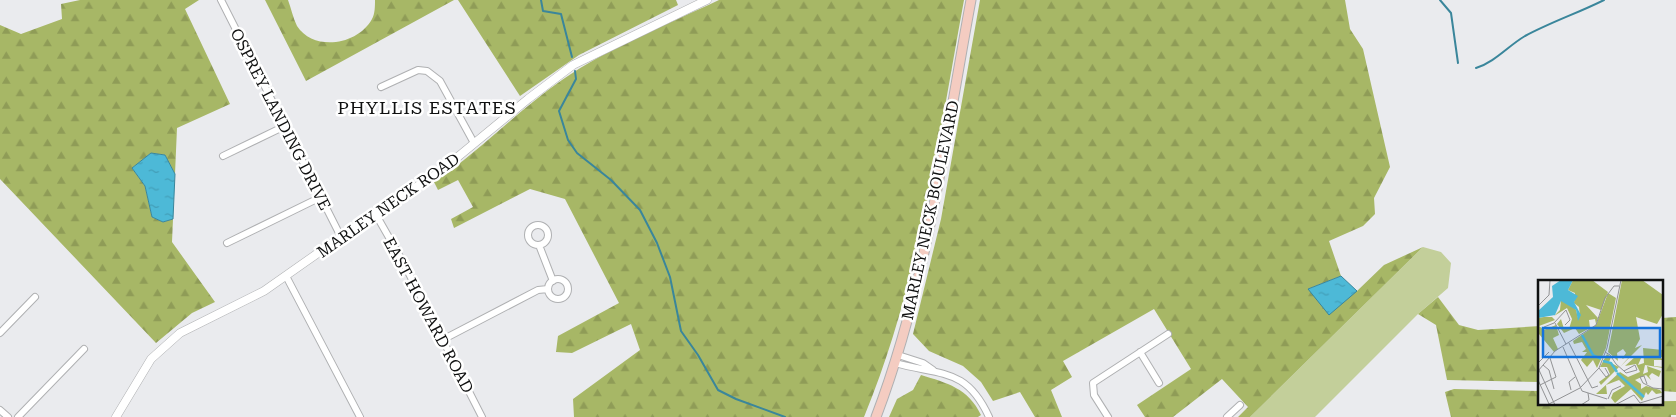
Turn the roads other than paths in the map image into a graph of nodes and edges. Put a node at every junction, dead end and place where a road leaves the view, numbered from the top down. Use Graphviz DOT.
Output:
graph roads {
  1 [pos="221,0"];
  2 [pos="707,0"];
  3 [pos="971,0"];
  4 [pos="381,87"];
  5 [pos="285,126"];
  6 [pos="474,143"];
  7 [pos="223,156"];
  8 [pos="321,197"];
  9 [pos="375,214"];
  10 [pos="341,237"];
  11 [pos="227,243"];
  12 [pos="539,245"];
  13 [pos="286,276"];
  14 [pos="552,281"];
  15 [pos="548,289"];
  16 [pos="35,297"];
  17 [pos="0,333"];
  18 [pos="1168,334"];
  19 [pos="442,340"];
  20 [pos="84,349"];
  21 [pos="1140,352"];
  22 [pos="896,359"];
  23 [pos="1159,384"];
  24 [pos="1240,405"];
  25 [pos="0,410"];
  26 [pos="8,417"];
  27 [pos="18,417"];
  28 [pos="116,417"];
  29 [pos="360,417"];
  30 [pos="482,417"];
  31 [pos="876,417"];
  32 [pos="989,417"];
  33 [pos="1108,417"];
  34 [pos="1227,417"];
  1 -- 5 [label="street, OSPREY LANDING DRIVE"];
  2 -- 6 [label="street, MARLEY NECK ROAD"];
  3 -- 22 [label="main road, MARLEY NECK BOULEVARD"];
  4 -- 6 [label="street"];
  5 -- 7 [label="street"];
  5 -- 8 [label="street, OSPREY LANDING DRIVE"];
  6 -- 9 [label="street, MARLEY NECK ROAD"];
  8 -- 10 [label="street, OSPREY LANDING DRIVE"];
  8 -- 11 [label="street"];
  9 -- 10 [label="street, MARLEY NECK ROAD"];
  9 -- 19 [label="street, EAST HOWARD ROAD"];
  10 -- 13 [label="street, MARLEY NECK ROAD"];
  12 -- 14 [label="street"];
  13 -- 28 [label="street, MARLEY NECK ROAD"];
  13 -- 29 [label="street"];
  14 -- 15 [label="street"];
  14 -- 15 [label="street"];
  15 -- 19 [label="street"];
  16 -- 17 [label="street"];
  18 -- 21 [label="street"];
  19 -- 30 [label="street, EAST HOWARD ROAD"];
  20 -- 27 [label="street"];
  21 -- 23 [label="street"];
  21 -- 33 [label="street"];
  22 -- 31 [label="main road, MARLEY NECK BOULEVARD"];
  22 -- 32 [label="street"];
  24 -- 34 [label="street"];
  25 -- 26 [label="street"];
}
